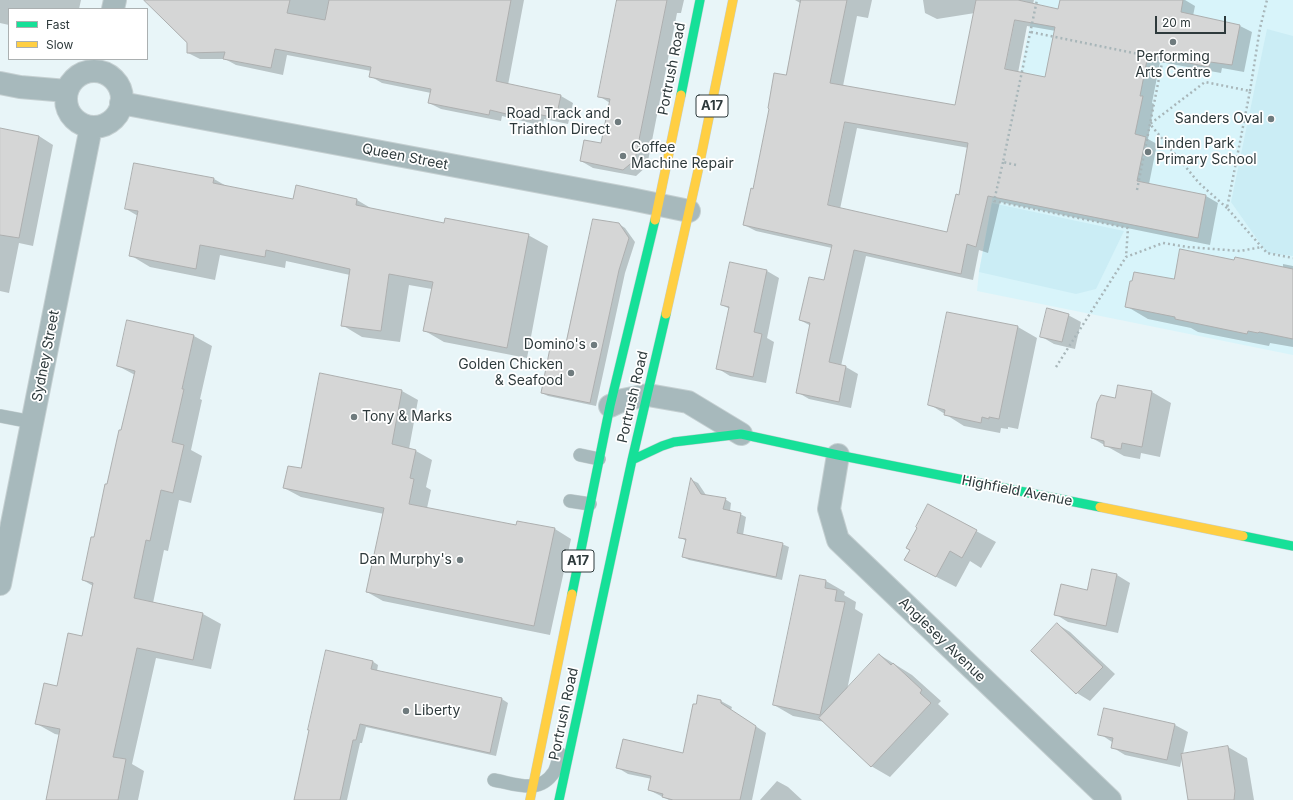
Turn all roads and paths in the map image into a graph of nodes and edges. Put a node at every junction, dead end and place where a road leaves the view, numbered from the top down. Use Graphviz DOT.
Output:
graph roads {
  1 [pos="700,0"];
  2 [pos="733,0"];
  3 [pos="1038,0"];
  4 [pos="1267,0"];
  5 [pos="1031,32"];
  6 [pos="1164,53"];
  7 [pos="1163,59"];
  8 [pos="102,66"];
  9 [pos="0,83"];
  10 [pos="68,91"];
  11 [pos="1250,91"];
  12 [pos="121,103"];
  13 [pos="1150,124"];
  14 [pos="91,127"];
  15 [pos="1003,162"];
  16 [pos="1016,165"];
  17 [pos="1137,190"];
  18 [pos="659,205"];
  19 [pos="1227,208"];
  20 [pos="689,212"];
  21 [pos="1262,247"];
  22 [pos="1126,257"];
  23 [pos="1293,258"];
  24 [pos="1056,367"];
  25 [pos="648,395"];
  26 [pos="610,406"];
  27 [pos="0,416"];
  28 [pos="32,422"];
  29 [pos="742,434"];
  30 [pos="580,455"];
  31 [pos="838,455"];
  32 [pos="599,459"];
  33 [pos="632,460"];
  34 [pos="570,501"];
  35 [pos="590,504"];
  36 [pos="1293,546"];
  37 [pos="0,584"];
  38 [pos="588,665"];
  39 [pos="494,780"];
  40 [pos="531,794"];
  41 [pos="559,800"];
  42 [pos="1110,800"];
  1 -- 18 [label="main road, Portrush Road / A17"];
  2 -- 20 [label="main road, Portrush Road / A17"];
  3 -- 5 [label="path"];
  4 -- 11 [label="path"];
  5 -- 7 [label="path"];
  5 -- 15 [label="path"];
  6 -- 7 [label="path"];
  7 -- 13 [label="path"];
  8 -- 10 [label="street"];
  8 -- 12 [label="street"];
  9 -- 10 [label="street"];
  10 -- 14 [label="street"];
  11 -- 13 [label="path"];
  11 -- 19 [label="path"];
  12 -- 14 [label="street"];
  12 -- 18 [label="street, Queen Street"];
  13 -- 17 [label="path"];
  13 -- 19 [label="path"];
  14 -- 28 [label="street, Sydney Street"];
  15 -- 16 [label="path"];
  15 -- 22 [label="path"];
  18 -- 20 [label="street, Queen Street"];
  18 -- 26 [label="main road, Portrush Road / A17"];
  19 -- 21 [label="path"];
  20 -- 25 [label="main road, Portrush Road / A17"];
  21 -- 22 [label="path"];
  21 -- 23 [label="path"];
  22 -- 24 [label="path"];
  25 -- 26 [label="street, Highfield Avenue"];
  25 -- 29 [label="street, Highfield Avenue"];
  25 -- 33 [label="main road, Portrush Road / A17"];
  26 -- 32 [label="main road, Portrush Road / A17"];
  27 -- 28 [label="lane"];
  28 -- 37 [label="street, Sydney Street"];
  29 -- 31 [label="main road, Highfield Avenue"];
  29 -- 33 [label="main road, Highfield Avenue"];
  30 -- 32 [label="lane"];
  31 -- 36 [label="main road, Highfield Avenue"];
  31 -- 42 [label="street, Anglesey Avenue"];
  32 -- 35 [label="main road, Portrush Road / A17"];
  33 -- 38 [label="main road, Portrush Road / A17"];
  34 -- 35 [label="lane"];
  35 -- 40 [label="main road, Portrush Road / A17"];
  38 -- 40 [label="lane"];
  38 -- 41 [label="main road, Portrush Road / A17"];
  39 -- 40 [label="lane"];
}
